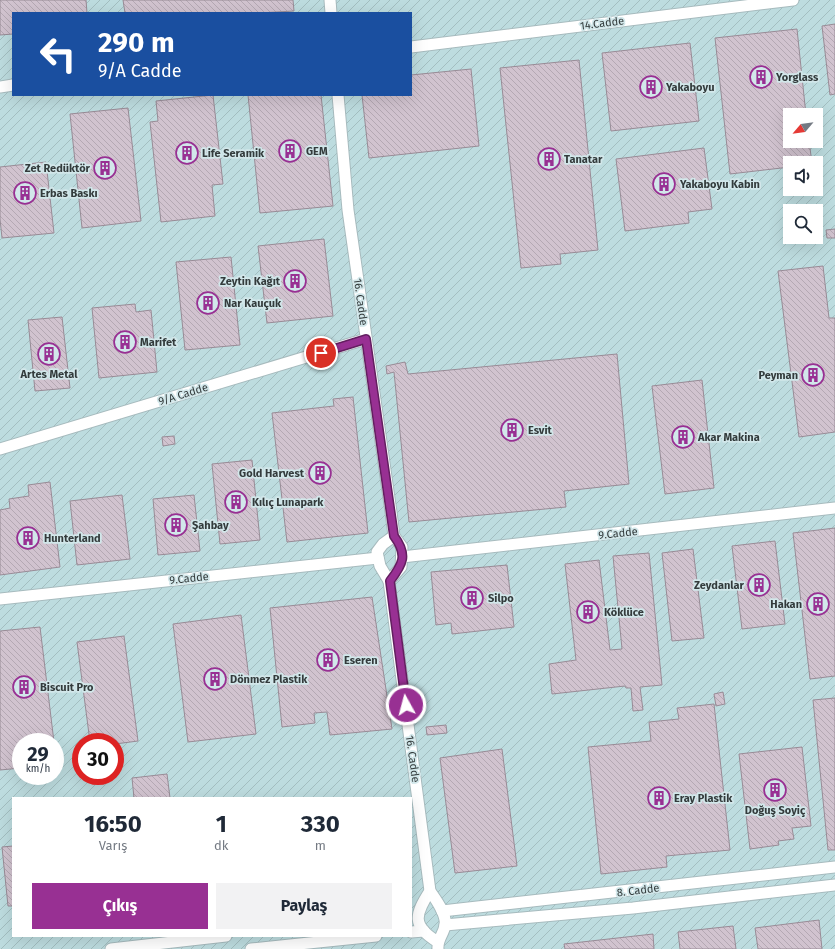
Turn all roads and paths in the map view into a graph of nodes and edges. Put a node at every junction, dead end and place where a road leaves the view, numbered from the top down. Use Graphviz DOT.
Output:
graph roads {
  1 [pos="330,0"];
  2 [pos="793,0"];
  3 [pos="331,12"];
  4 [pos="412,47"];
  5 [pos="12,85"];
  6 [pos="0,87"];
  7 [pos="338,96"];
  8 [pos="366,339"];
  9 [pos="0,449"];
  10 [pos="835,508"];
  11 [pos="394,536"];
  12 [pos="402,557"];
  13 [pos="378,558"];
  14 [pos="390,581"];
  15 [pos="0,599"];
  16 [pos="835,867"];
  17 [pos="835,884"];
  18 [pos="430,891"];
  19 [pos="442,911"];
  20 [pos="414,915"];
  21 [pos="445,924"];
  22 [pos="424,931"];
  23 [pos="412,932"];
  24 [pos="217,937"];
  25 [pos="366,937"];
  26 [pos="438,946"];
  27 [pos="111,949"];
  28 [pos="251,949"];
  1 -- 3 [label="street"];
  2 -- 4 [label="street, 14.Cadde"];
  5 -- 6 [label="street"];
  7 -- 8 [label="street, 16. Cadde"];
  8 -- 9 [label="street, 9/A Cadde"];
  8 -- 11 [label="street, 16. Cadde"];
  10 -- 12 [label="street, 9.Cadde"];
  11 -- 12 [label="street, 16. Cadde"];
  11 -- 13 [label="street"];
  12 -- 14 [label="street"];
  13 -- 14 [label="street"];
  13 -- 15 [label="street, 9.Cadde"];
  14 -- 18 [label="street, 16. Cadde"];
  16 -- 19 [label="street, 8. Cadde"];
  17 -- 21 [label="street, 8. Cadde"];
  18 -- 19 [label="street, 16. Cadde"];
  18 -- 20 [label="street"];
  19 -- 21 [label="street, 16. Cadde"];
  20 -- 22 [label="street"];
  21 -- 26 [label="street"];
  22 -- 23 [label="street"];
  22 -- 26 [label="street"];
  24 -- 27 [label="street"];
  25 -- 28 [label="street"];
}
